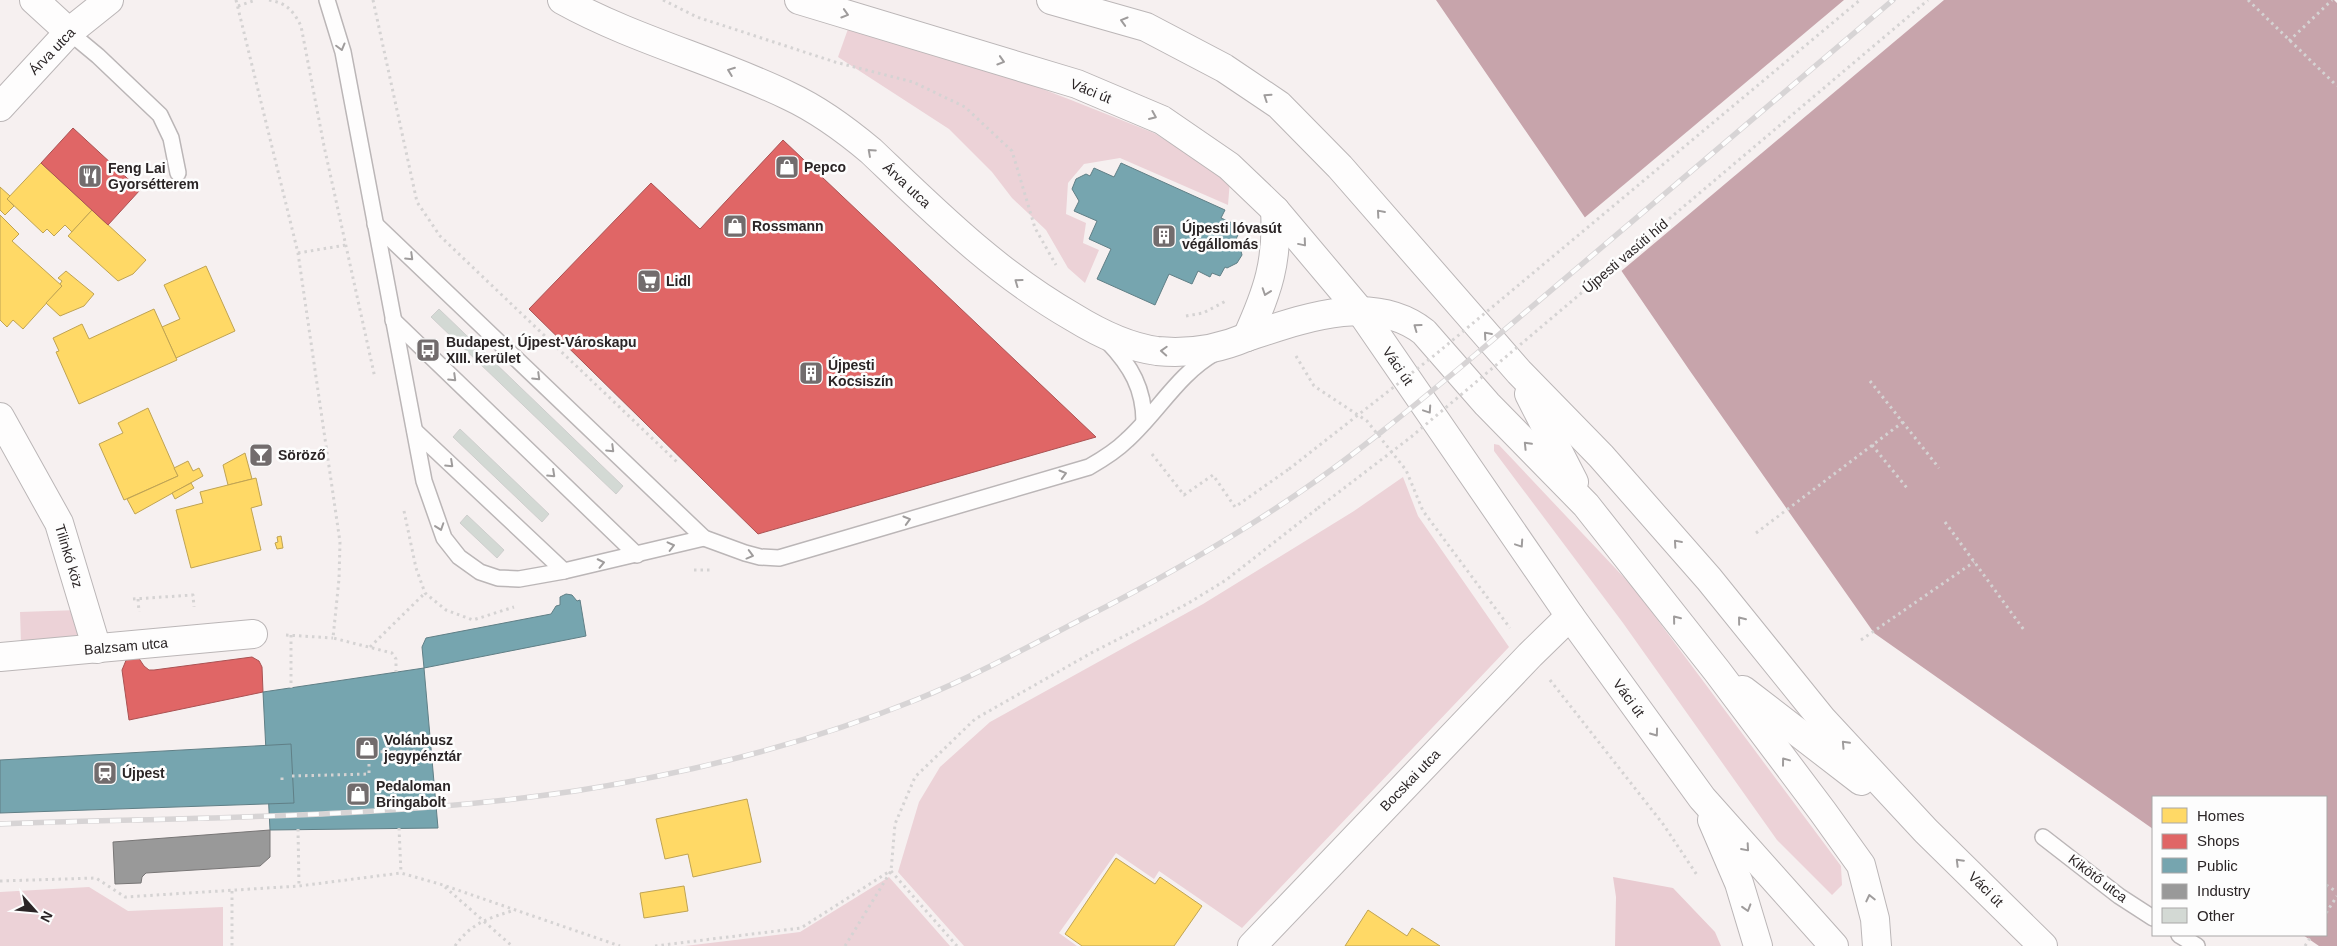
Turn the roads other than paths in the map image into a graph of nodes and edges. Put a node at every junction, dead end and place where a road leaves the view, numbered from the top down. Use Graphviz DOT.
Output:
graph roads {
  1 [pos="34,0"];
  2 [pos="108,0"];
  3 [pos="327,0"];
  4 [pos="562,0"];
  5 [pos="799,0"];
  6 [pos="1050,0"];
  7 [pos="69,32"];
  8 [pos="0,107"];
  9 [pos="178,173"];
  10 [pos="1275,210"];
  11 [pos="375,224"];
  12 [pos="1361,312"];
  13 [pos="1267,319"];
  14 [pos="393,320"];
  15 [pos="1091,328"];
  16 [pos="1238,341"];
  17 [pos="1518,372"];
  18 [pos="0,417"];
  19 [pos="1144,422"];
  20 [pos="415,431"];
  21 [pos="1586,505"];
  22 [pos="704,538"];
  23 [pos="638,555"];
  24 [pos="564,571"];
  25 [pos="1570,616"];
  26 [pos="253,634"];
  27 [pos="97,648"];
  28 [pos="0,656"];
  29 [pos="1718,671"];
  30 [pos="1702,798"];
  31 [pos="1926,831"];
  32 [pos="2043,837"];
  33 [pos="2152,917"];
  34 [pos="2181,936"];
  35 [pos="1252,946"];
  36 [pos="1758,946"];
  37 [pos="1834,946"];
  38 [pos="1877,946"];
  39 [pos="2043,946"];
  40 [pos="2197,946"];
  1 -- 7 [label="main road"];
  2 -- 7 [label="main road, Árva utca"];
  3 -- 11 [label="lane, one-way"];
  15 -- 4 [label="main road, Árva utca, one-way"];
  5 -- 10 [label="main road, Váci út, one-way"];
  17 -- 6 [label="main road, Váci út, one-way"];
  7 -- 8 [label="main road, Árva utca"];
  7 -- 9 [label="lane"];
  10 -- 12 [label="main road, Váci út, one-way"];
  10 -- 13 [label="main road, one-way"];
  11 -- 14 [label="lane"];
  11 -- 22 [label="lane, one-way"];
  12 -- 13 [label="main road, Árva utca"];
  21 -- 12 [label="main road, Árva utca, one-way"];
  12 -- 25 [label="main road, Váci út, one-way"];
  13 -- 16 [label="main road, Árva utca"];
  14 -- 20 [label="lane"];
  14 -- 23 [label="lane, one-way"];
  16 -- 15 [label="main road, Árva utca, one-way"];
  15 -- 19 [label="lane"];
  16 -- 19 [label="lane"];
  17 -- 21 [label="main road"];
  31 -- 17 [label="main road, Váci út, one-way"];
  18 -- 27 [label="main road, Tilinkó köz"];
  22 -- 19 [label="lane, one-way"];
  20 -- 24 [label="lane, one-way"];
  20 -- 24 [label="lane, one-way"];
  29 -- 21 [label="main road, one-way"];
  23 -- 22 [label="lane, one-way"];
  24 -- 23 [label="lane, one-way"];
  25 -- 30 [label="main road, Váci út, one-way"];
  25 -- 35 [label="main road, Bocskai utca"];
  26 -- 27 [label="main road, Balzsam utca"];
  27 -- 28 [label="main road, Balzsam utca"];
  29 -- 31 [label="main road"];
  38 -- 29 [label="main road, one-way"];
  30 -- 36 [label="main road, one-way"];
  30 -- 37 [label="main road, Váci út, one-way"];
  39 -- 31 [label="main road, Váci út, one-way"];
  32 -- 33 [label="lane, Kikötő utca"];
  34 -- 40 [label="lane"];
}
